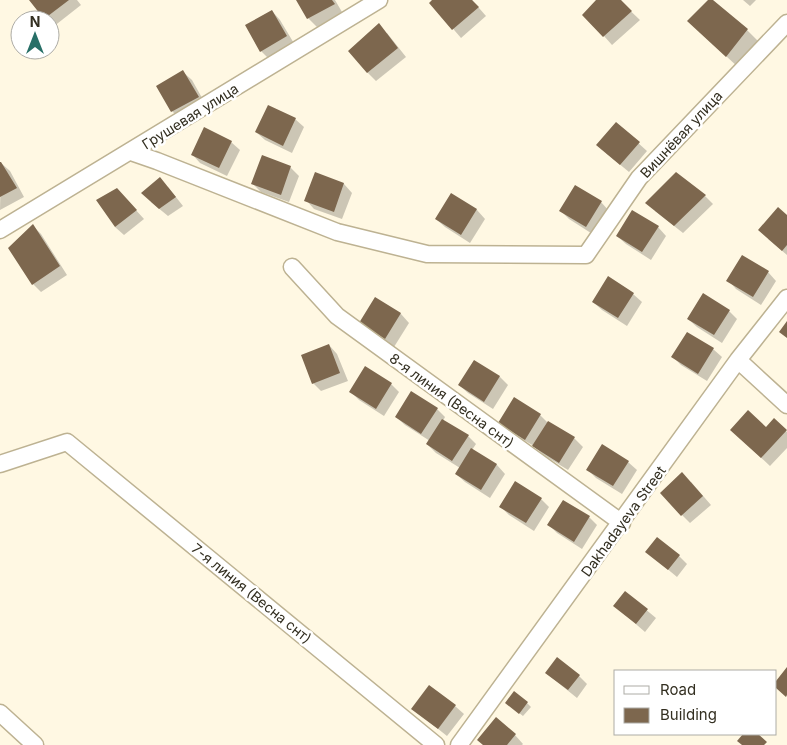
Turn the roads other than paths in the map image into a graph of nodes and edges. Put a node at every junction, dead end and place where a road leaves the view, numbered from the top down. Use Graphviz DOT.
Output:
graph roads {
  1 [pos="379,0"];
  2 [pos="787,23"];
  3 [pos="131,152"];
  4 [pos="0,230"];
  5 [pos="292,267"];
  6 [pos="787,298"];
  7 [pos="738,360"];
  8 [pos="787,405"];
  9 [pos="0,464"];
  10 [pos="622,523"];
  11 [pos="0,712"];
  12 [pos="35,745"];
  13 [pos="436,745"];
  14 [pos="460,745"];
  1 -- 3 [label="street, Грушевая улица"];
  2 -- 3 [label="street, Вишнёвая улица"];
  3 -- 4 [label="street, Грушевая улица"];
  5 -- 10 [label="street, 8-я линия (Весна снт)"];
  6 -- 7 [label="street, Dakhadayeva Street"];
  7 -- 8 [label="street"];
  7 -- 10 [label="street, Dakhadayeva Street"];
  9 -- 13 [label="street, 7-я линия (Весна снт)"];
  10 -- 14 [label="street, Dakhadayeva Street"];
  11 -- 12 [label="street"];
}
